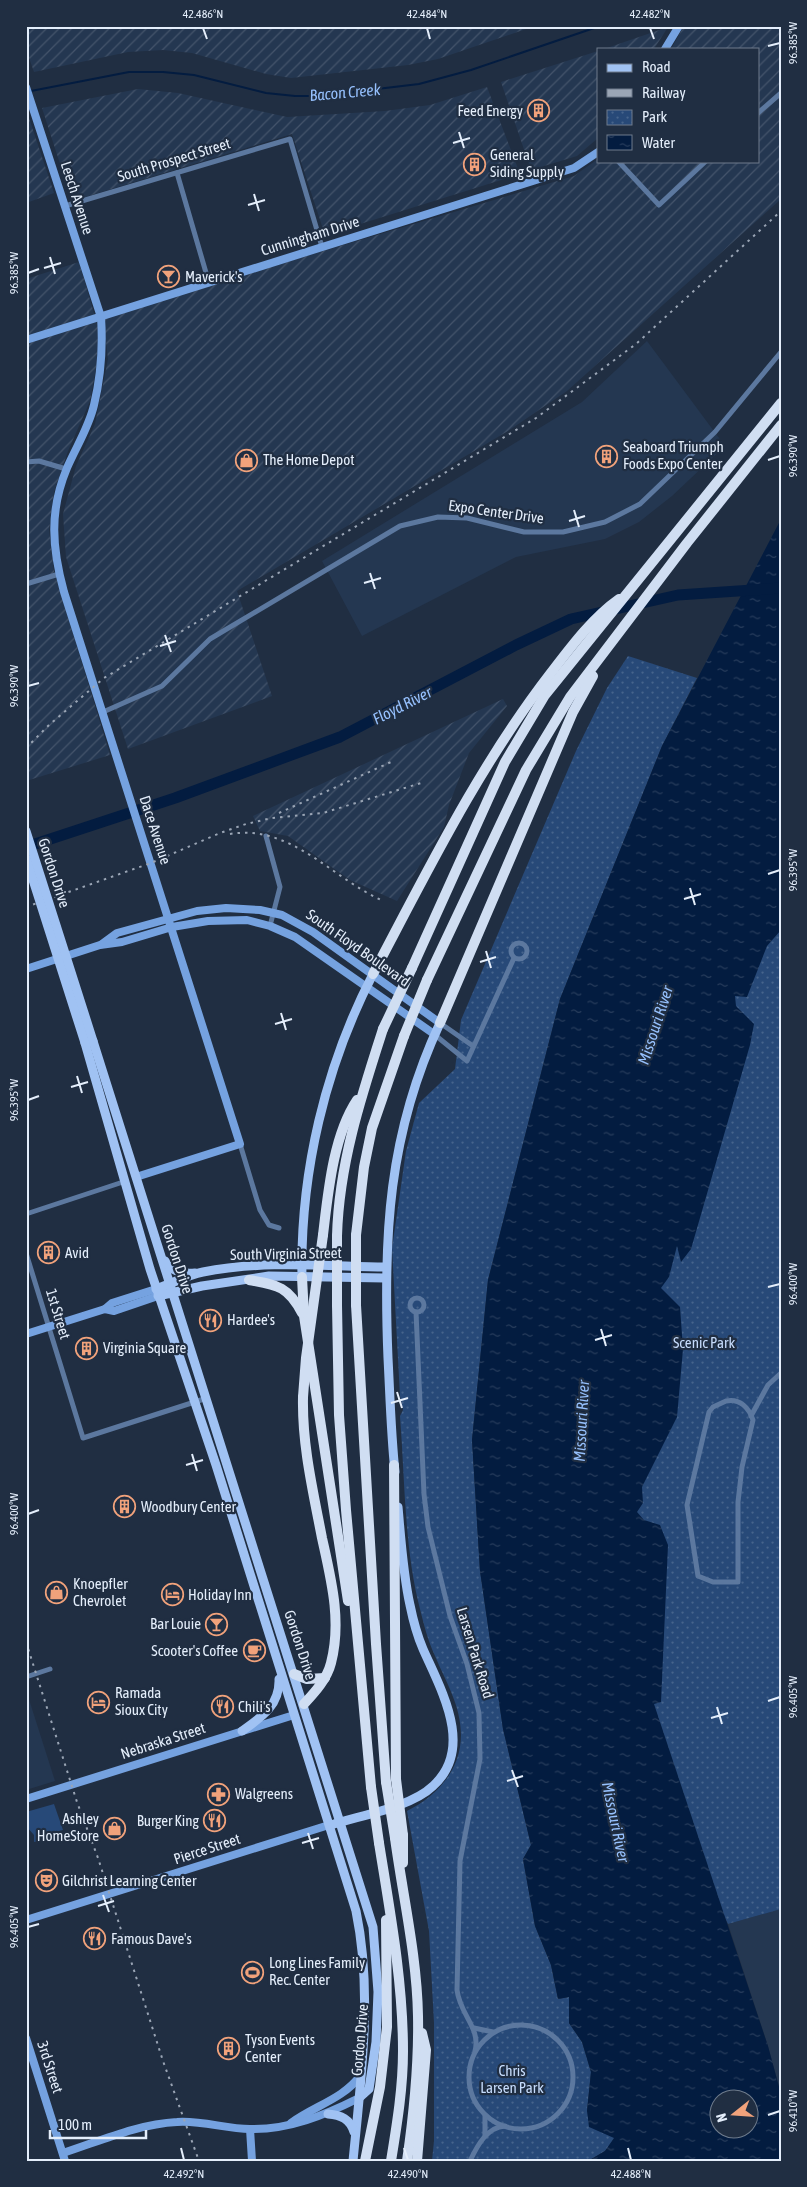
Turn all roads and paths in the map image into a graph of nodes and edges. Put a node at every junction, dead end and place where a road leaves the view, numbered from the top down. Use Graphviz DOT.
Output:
graph roads {
  1 [pos="679,26"];
  2 [pos="666,48"];
  3 [pos="26,87"];
  4 [pos="781,93"];
  5 [pos="760,111"];
  6 [pos="597,153"];
  7 [pos="619,162"];
  8 [pos="705,162"];
  9 [pos="176,173"];
  10 [pos="65,206"];
  11 [pos="322,247"];
  12 [pos="209,282"];
  13 [pos="101,317"];
  14 [pos="26,340"];
  15 [pos="781,352"];
  16 [pos="781,403"];
  17 [pos="781,425"];
  18 [pos="26,462"];
  19 [pos="66,469"];
  20 [pos="59,574"];
  21 [pos="26,584"];
  22 [pos="630,592"];
  23 [pos="576,697"];
  24 [pos="103,712"];
  25 [pos="26,831"];
  26 [pos="266,836"];
  27 [pos="26,858"];
  28 [pos="273,913"];
  29 [pos="169,918"];
  30 [pos="270,926"];
  31 [pos="172,927"];
  32 [pos="100,945"];
  33 [pos="514,958"];
  34 [pos="26,968"];
  35 [pos="373,974"];
  36 [pos="366,987"];
  37 [pos="440,1023"];
  38 [pos="434,1034"];
  39 [pos="89,1042"];
  40 [pos="474,1046"];
  41 [pos="363,1091"];
  42 [pos="240,1144"];
  43 [pos="136,1177"];
  44 [pos="123,1182"];
  45 [pos="29,1214"];
  46 [pos="279,1228"];
  47 [pos="26,1253"];
  48 [pos="163,1259"];
  49 [pos="302,1265"];
  50 [pos="385,1267"];
  51 [pos="200,1273"];
  52 [pos="302,1277"];
  53 [pos="386,1278"];
  54 [pos="249,1280"];
  55 [pos="172,1289"];
  56 [pos="157,1293"];
  57 [pos="416,1312"];
  58 [pos="304,1316"];
  59 [pos="48,1327"];
  60 [pos="26,1334"];
  61 [pos="781,1373"];
  62 [pos="207,1398"];
  63 [pos="195,1402"];
  64 [pos="751,1416"];
  65 [pos="394,1465"];
  66 [pos="279,1668"];
  67 [pos="50,1669"];
  68 [pos="294,1674"];
  69 [pos="26,1676"];
  70 [pos="324,1678"];
  71 [pos="362,1696"];
  72 [pos="304,1704"];
  73 [pos="294,1715"];
  74 [pos="242,1731"];
  75 [pos="325,1773"];
  76 [pos="391,1780"];
  77 [pos="26,1799"];
  78 [pos="340,1822"];
  79 [pos="329,1825"];
  80 [pos="386,1888"];
  81 [pos="26,1920"];
  82 [pos="418,2014"];
  83 [pos="474,2028"];
  84 [pos="494,2032"];
  85 [pos="27,2041"];
  86 [pos="475,2051"];
  87 [pos="360,2076"];
  88 [pos="359,2098"];
  89 [pos="328,2114"];
  90 [pos="485,2115"];
  91 [pos="291,2123"];
  92 [pos="506,2126"];
  93 [pos="250,2129"];
  94 [pos="355,2135"];
  95 [pos="485,2136"];
  96 [pos="64,2157"];
  97 [pos="252,2161"];
  98 [pos="353,2161"];
  99 [pos="365,2161"];
  100 [pos="391,2161"];
  101 [pos="407,2161"];
  102 [pos="417,2161"];
  103 [pos="470,2161"];
  1 -- 2 [label="main road"];
  3 -- 10 [label="main road, Leech Avenue"];
  4 -- 5 [label="street"];
  6 -- 11 [label="main road, Cunningham Drive"];
  7 -- 8 [label="street"];
  9 -- 10 [label="street, South Prospect Street"];
  9 -- 11 [label="street, South Prospect Street"];
  9 -- 12 [label="street"];
  10 -- 13 [label="main road, Leech Avenue"];
  11 -- 12 [label="main road, Cunningham Drive"];
  12 -- 13 [label="main road, Cunningham Drive"];
  13 -- 14 [label="main road, Cunningham Drive"];
  13 -- 19 [label="main road, Leech Avenue"];
  15 -- 24 [label="street, Expo Center Drive"];
  16 -- 22 [label="highway"];
  17 -- 23 [label="highway"];
  18 -- 19 [label="street"];
  19 -- 20 [label="main road, Dace Avenue"];
  20 -- 21 [label="street"];
  20 -- 24 [label="main road, Dace Avenue"];
  22 -- 35 [label="highway"];
  22 -- 41 [label="highway, bridge"];
  23 -- 37 [label="highway"];
  23 -- 76 [label="highway, bridge"];
  24 -- 29 [label="main road, Dace Avenue"];
  25 -- 39 [label="main road, Gordon Drive, bridge"];
  26 -- 28 [label="street"];
  27 -- 39 [label="main road, Gordon Drive, bridge"];
  28 -- 29 [label="main road, South Floyd Boulevard"];
  28 -- 30 [label="street"];
  28 -- 35 [label="main road, South Floyd Boulevard"];
  29 -- 31 [label="main road, Dace Avenue"];
  29 -- 32 [label="main road, South Floyd Boulevard"];
  30 -- 31 [label="main road, South Floyd Boulevard"];
  30 -- 36 [label="main road, South Floyd Boulevard"];
  31 -- 32 [label="main road, South Floyd Boulevard"];
  31 -- 42 [label="main road, Dace Avenue"];
  32 -- 34 [label="main road, South Floyd Boulevard"];
  33 -- 40 [label="street"];
  35 -- 36 [label="main road"];
  35 -- 37 [label="main road, South Floyd Boulevard"];
  36 -- 38 [label="main road, South Floyd Boulevard"];
  36 -- 49 [label="main road"];
  37 -- 38 [label="main road, Pierce Street"];
  37 -- 40 [label="street, South Floyd Boulevard"];
  38 -- 40 [label="street, South Floyd Boulevard"];
  38 -- 50 [label="main road, Pierce Street"];
  39 -- 43 [label="main road, Gordon Drive"];
  39 -- 44 [label="main road, Gordon Drive"];
  41 -- 70 [label="highway, bridge"];
  41 -- 71 [label="highway, bridge"];
  42 -- 43 [label="main road"];
  42 -- 46 [label="street, Dace Avenue"];
  43 -- 48 [label="main road, Gordon Drive"];
  44 -- 45 [label="street"];
  44 -- 56 [label="main road, Gordon Drive"];
  47 -- 59 [label="street, 1st Street"];
  48 -- 51 [label="main road"];
  48 -- 55 [label="main road, Gordon Drive"];
  49 -- 50 [label="main road, South Virginia Street"];
  49 -- 51 [label="main road, South Virginia Street"];
  49 -- 52 [label="main road"];
  50 -- 53 [label="main road, Pierce Street"];
  51 -- 55 [label="main road, South Virginia Street"];
  52 -- 53 [label="main road, South Virginia Street"];
  52 -- 54 [label="main road, South Virginia Street"];
  52 -- 58 [label="highway"];
  53 -- 65 [label="main road, Pierce Street"];
  54 -- 55 [label="main road, South Virginia Street"];
  54 -- 58 [label="highway"];
  55 -- 56 [label="main road, South Virginia Street"];
  55 -- 62 [label="main road, Gordon Drive"];
  56 -- 59 [label="main road, South Virginia Street"];
  56 -- 63 [label="main road, Gordon Drive"];
  57 -- 83 [label="street, Larsen Park Road"];
  58 -- 71 [label="highway"];
  59 -- 60 [label="main road, South Virginia Street"];
  59 -- 63 [label="street, 1st Street"];
  61 -- 64 [label="street"];
  62 -- 63 [label="street"];
  62 -- 68 [label="main road, Gordon Drive"];
  63 -- 66 [label="main road, Gordon Drive"];
  64 -- 64 [label="street"];
  65 -- 76 [label="highway"];
  65 -- 78 [label="main road, Pierce Street"];
  66 -- 73 [label="main road, Gordon Drive"];
  66 -- 74 [label="main road"];
  67 -- 69 [label="street"];
  68 -- 70 [label="highway"];
  68 -- 72 [label="main road, Gordon Drive"];
  70 -- 72 [label="highway"];
  71 -- 80 [label="highway, bridge"];
  72 -- 73 [label="main road"];
  72 -- 75 [label="main road, Gordon Drive"];
  73 -- 74 [label="main road, Nebraska Street"];
  73 -- 75 [label="main road"];
  73 -- 79 [label="main road, Gordon Drive"];
  74 -- 77 [label="main road, Nebraska Street"];
  75 -- 78 [label="main road, Gordon Drive"];
  76 -- 82 [label="highway, bridge"];
  78 -- 79 [label="main road, Pierce Street"];
  78 -- 88 [label="main road, Gordon Drive"];
  79 -- 81 [label="main road, Pierce Street"];
  79 -- 87 [label="main road, Gordon Drive"];
  80 -- 99 [label="highway"];
  80 -- 100 [label="highway"];
  82 -- 101 [label="highway"];
  82 -- 102 [label="highway"];
  83 -- 84 [label="street"];
  83 -- 86 [label="street"];
  84 -- 86 [label="street"];
  84 -- 92 [label="street"];
  85 -- 96 [label="main road, 3rd Street"];
  86 -- 90 [label="street"];
  87 -- 88 [label="main road, Gordon Drive"];
  87 -- 91 [label="main road"];
  88 -- 89 [label="main road"];
  88 -- 94 [label="main road"];
  89 -- 91 [label="main road"];
  89 -- 94 [label="main road"];
  90 -- 92 [label="street"];
  90 -- 95 [label="street"];
  91 -- 93 [label="main road"];
  92 -- 95 [label="street"];
  93 -- 96 [label="main road"];
  93 -- 97 [label="main road"];
  94 -- 98 [label="main road"];
  95 -- 103 [label="street"];
}
